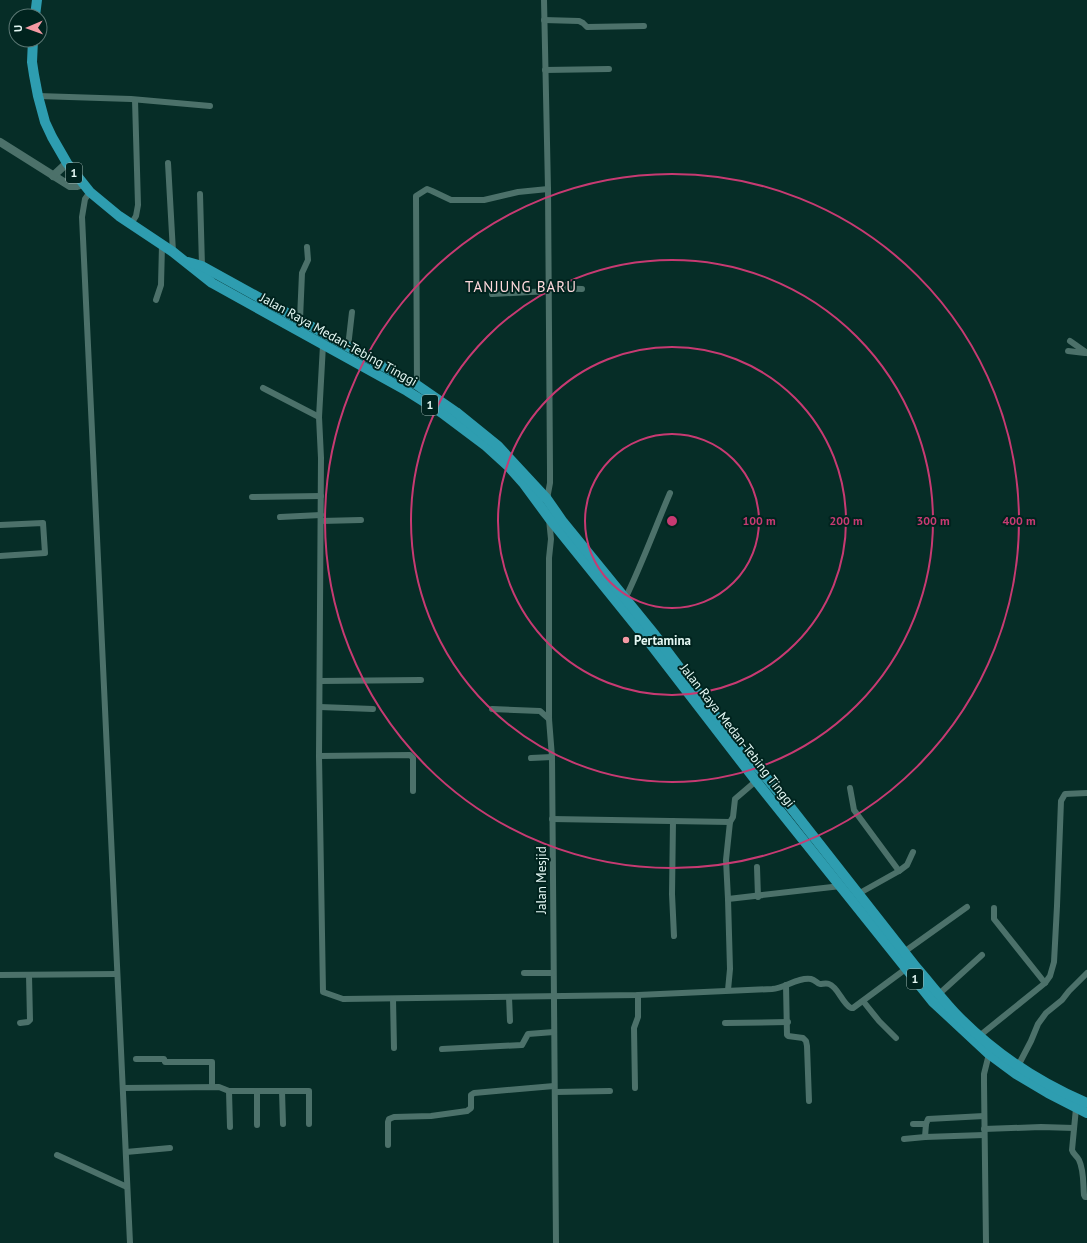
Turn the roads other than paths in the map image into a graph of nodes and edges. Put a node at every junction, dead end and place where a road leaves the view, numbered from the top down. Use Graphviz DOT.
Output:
graph roads {
  1 [pos="544,0"];
  2 [pos="544,20"];
  3 [pos="644,26"];
  4 [pos="33,48"];
  5 [pos="609,69"];
  6 [pos="545,70"];
  7 [pos="38,96"];
  8 [pos="134,100"];
  9 [pos="210,106"];
  10 [pos="0,142"];
  11 [pos="66,162"];
  12 [pos="168,163"];
  13 [pos="53,176"];
  14 [pos="87,188"];
  15 [pos="548,189"];
  16 [pos="200,194"];
  17 [pos="131,224"];
  18 [pos="162,245"];
  19 [pos="307,247"];
  20 [pos="173,252"];
  21 [pos="185,261"];
  22 [pos="202,266"];
  23 [pos="582,289"];
  24 [pos="549,290"];
  25 [pos="492,294"];
  26 [pos="156,300"];
  27 [pos="352,312"];
  28 [pos="300,319"];
  29 [pos="1070,341"];
  30 [pos="323,345"];
  31 [pos="348,347"];
  32 [pos="1068,351"];
  33 [pos="1087,353"];
  34 [pos="417,385"];
  35 [pos="264,388"];
  36 [pos="319,417"];
  37 [pos="670,493"];
  38 [pos="321,496"];
  39 [pos="252,497"];
  40 [pos="547,499"];
  41 [pos="280,517"];
  42 [pos="321,518"];
  43 [pos="549,518"];
  44 [pos="361,520"];
  45 [pos="0,525"];
  46 [pos="0,556"];
  47 [pos="625,599"];
  48 [pos="421,680"];
  49 [pos="320,681"];
  50 [pos="320,707"];
  51 [pos="373,709"];
  52 [pos="492,709"];
  53 [pos="549,719"];
  54 [pos="319,756"];
  55 [pos="552,757"];
  56 [pos="531,758"];
  57 [pos="756,781"];
  58 [pos="850,788"];
  59 [pos="413,791"];
  60 [pos="1087,793"];
  61 [pos="782,804"];
  62 [pos="552,819"];
  63 [pos="673,821"];
  64 [pos="730,822"];
  65 [pos="913,852"];
  66 [pos="757,867"];
  67 [pos="899,871"];
  68 [pos="841,886"];
  69 [pos="858,894"];
  70 [pos="758,897"];
  71 [pos="728,899"];
  72 [pos="967,906"];
  73 [pos="994,908"];
  74 [pos="674,936"];
  75 [pos="904,952"];
  76 [pos="982,955"];
  77 [pos="907,968"];
  78 [pos="524,973"];
  79 [pos="553,973"];
  80 [pos="1087,973"];
  81 [pos="117,974"];
  82 [pos="0,975"];
  83 [pos="29,975"];
  84 [pos="1045,982"];
  85 [pos="786,985"];
  86 [pos="728,990"];
  87 [pos="939,994"];
  88 [pos="638,995"];
  89 [pos="553,996"];
  90 [pos="509,997"];
  91 [pos="393,999"];
  92 [pos="863,1001"];
  93 [pos="510,1021"];
  94 [pos="788,1022"];
  95 [pos="20,1023"];
  96 [pos="725,1023"];
  97 [pos="554,1032"];
  98 [pos="896,1038"];
  99 [pos="977,1038"];
  100 [pos="394,1048"];
  101 [pos="442,1049"];
  102 [pos="989,1054"];
  103 [pos="136,1059"];
  104 [pos="1018,1066"];
  105 [pos="212,1087"];
  106 [pos="123,1088"];
  107 [pos="635,1088"];
  108 [pos="554,1089"];
  109 [pos="229,1091"];
  110 [pos="257,1091"];
  111 [pos="282,1091"];
  112 [pos="610,1091"];
  113 [pos="809,1101"];
  114 [pos="1087,1103"];
  115 [pos="1076,1108"];
  116 [pos="1087,1113"];
  117 [pos="984,1116"];
  118 [pos="282,1124"];
  119 [pos="309,1124"];
  120 [pos="913,1124"];
  121 [pos="926,1124"];
  122 [pos="257,1126"];
  123 [pos="230,1127"];
  124 [pos="1074,1128"];
  125 [pos="984,1132"];
  126 [pos="925,1137"];
  127 [pos="904,1139"];
  128 [pos="388,1145"];
  129 [pos="170,1148"];
  130 [pos="126,1152"];
  131 [pos="57,1155"];
  132 [pos="127,1187"];
  133 [pos="1087,1198"];
  134 [pos="130,1243"];
  135 [pos="556,1243"];
  136 [pos="986,1243"];
  1 -- 2 [label="street"];
  2 -- 3 [label="street"];
  2 -- 6 [label="street"];
  4 -- 7 [label="highway, Jalan Raya Medan-Tebing Tinggi / 1"];
  5 -- 6 [label="street"];
  6 -- 15 [label="street"];
  7 -- 8 [label="street"];
  7 -- 11 [label="highway, Jalan Raya Medan-Tebing Tinggi / 1"];
  8 -- 9 [label="street"];
  8 -- 17 [label="street"];
  10 -- 13 [label="street"];
  11 -- 13 [label="street"];
  11 -- 14 [label="highway, Jalan Raya Medan-Tebing Tinggi / 1"];
  12 -- 20 [label="street"];
  13 -- 14 [label="street"];
  14 -- 17 [label="highway, Jalan Raya Medan-Tebing Tinggi / 1"];
  14 -- 81 [label="street"];
  15 -- 24 [label="street"];
  15 -- 34 [label="street"];
  16 -- 22 [label="street"];
  17 -- 18 [label="highway, Jalan Raya Medan-Tebing Tinggi / 1"];
  18 -- 20 [label="highway, Jalan Raya Medan-Tebing Tinggi / 1"];
  18 -- 26 [label="street"];
  19 -- 28 [label="street"];
  20 -- 21 [label="highway, Jalan Raya Medan-Tebing Tinggi / 1"];
  21 -- 22 [label="highway, Jalan Raya Medan-Tebing Tinggi / 1"];
  21 -- 30 [label="highway, Jalan Raya Medan-Tebing Tinggi / 1"];
  22 -- 28 [label="highway, Jalan Raya Medan-Tebing Tinggi / 1"];
  23 -- 24 [label="street"];
  24 -- 25 [label="street"];
  24 -- 40 [label="street"];
  27 -- 31 [label="street"];
  28 -- 31 [label="highway, Jalan Raya Medan-Tebing Tinggi / 1"];
  29 -- 33 [label="street"];
  30 -- 36 [label="street"];
  30 -- 43 [label="highway, Jalan Raya Medan-Tebing Tinggi / 1"];
  31 -- 34 [label="highway, Jalan Raya Medan-Tebing Tinggi / 1"];
  32 -- 33 [label="street"];
  34 -- 40 [label="highway, Jalan Raya Medan-Tebing Tinggi / 1"];
  35 -- 36 [label="street"];
  36 -- 38 [label="street"];
  37 -- 47 [label="street"];
  38 -- 39 [label="street"];
  38 -- 42 [label="street"];
  40 -- 47 [label="highway, Jalan Raya Medan-Tebing Tinggi / 1"];
  41 -- 42 [label="street"];
  42 -- 44 [label="street"];
  42 -- 49 [label="street"];
  43 -- 53 [label="street, Jalan Mesjid"];
  43 -- 57 [label="highway, Jalan Raya Medan-Tebing Tinggi / 1"];
  45 -- 46 [label="street"];
  47 -- 61 [label="highway, Jalan Raya Medan-Tebing Tinggi / 1"];
  48 -- 49 [label="street"];
  49 -- 50 [label="street"];
  50 -- 51 [label="street"];
  50 -- 54 [label="street"];
  52 -- 53 [label="street"];
  53 -- 55 [label="street, Jalan Mesjid"];
  54 -- 59 [label="street"];
  54 -- 91 [label="street"];
  55 -- 56 [label="street"];
  55 -- 62 [label="street, Jalan Mesjid"];
  57 -- 61 [label="highway, Jalan Raya Medan-Tebing Tinggi / 1"];
  57 -- 64 [label="street"];
  58 -- 67 [label="street"];
  60 -- 84 [label="street"];
  61 -- 68 [label="highway, Jalan Raya Medan-Tebing Tinggi / 1"];
  61 -- 69 [label="highway, Jalan Raya Medan-Tebing Tinggi / 1"];
  62 -- 63 [label="street"];
  62 -- 79 [label="street, Jalan Mesjid"];
  63 -- 64 [label="street"];
  63 -- 74 [label="street"];
  64 -- 71 [label="street"];
  65 -- 67 [label="street"];
  66 -- 70 [label="street"];
  67 -- 69 [label="street"];
  68 -- 70 [label="street"];
  68 -- 77 [label="highway, Jalan Raya Medan-Tebing Tinggi / 1"];
  69 -- 75 [label="highway, Jalan Raya Medan-Tebing Tinggi / 1"];
  70 -- 71 [label="street"];
  71 -- 86 [label="street"];
  72 -- 75 [label="street"];
  73 -- 84 [label="street"];
  75 -- 87 [label="highway, Jalan Raya Medan-Tebing Tinggi / 1"];
  76 -- 87 [label="street"];
  77 -- 92 [label="street"];
  77 -- 99 [label="highway, Jalan Raya Medan-Tebing Tinggi / 1"];
  78 -- 79 [label="street"];
  79 -- 89 [label="street, Jalan Mesjid"];
  80 -- 104 [label="street"];
  81 -- 83 [label="street"];
  81 -- 106 [label="street"];
  82 -- 83 [label="street"];
  83 -- 95 [label="street"];
  84 -- 99 [label="street"];
  85 -- 86 [label="street"];
  85 -- 92 [label="street"];
  85 -- 94 [label="street"];
  86 -- 88 [label="street"];
  87 -- 99 [label="highway, Jalan Raya Medan-Tebing Tinggi / 1"];
  88 -- 89 [label="street"];
  88 -- 107 [label="street"];
  89 -- 90 [label="street"];
  89 -- 97 [label="street, Jalan Mesjid"];
  90 -- 91 [label="street"];
  90 -- 93 [label="street"];
  91 -- 100 [label="street"];
  92 -- 98 [label="street"];
  94 -- 96 [label="street"];
  94 -- 113 [label="street"];
  97 -- 101 [label="street"];
  97 -- 108 [label="street, Jalan Mesjid"];
  99 -- 102 [label="highway, Jalan Raya Medan-Tebing Tinggi / 1"];
  99 -- 104 [label="highway, Jalan Raya Medan-Tebing Tinggi / 1"];
  102 -- 115 [label="highway, Jalan Raya Medan-Tebing Tinggi / 1"];
  102 -- 117 [label="street"];
  103 -- 105 [label="street"];
  104 -- 114 [label="highway, Jalan Raya Medan-Tebing Tinggi / 1"];
  105 -- 106 [label="street"];
  105 -- 109 [label="street"];
  106 -- 130 [label="street"];
  108 -- 112 [label="street"];
  108 -- 128 [label="street"];
  108 -- 135 [label="street, Jalan Mesjid"];
  109 -- 110 [label="street"];
  109 -- 123 [label="street"];
  110 -- 111 [label="street"];
  110 -- 122 [label="street"];
  111 -- 118 [label="street"];
  111 -- 119 [label="street"];
  115 -- 116 [label="highway, Jalan Raya Medan-Tebing Tinggi / 1"];
  115 -- 124 [label="street"];
  117 -- 121 [label="street"];
  117 -- 125 [label="street"];
  120 -- 121 [label="street"];
  121 -- 126 [label="street"];
  124 -- 125 [label="street"];
  124 -- 133 [label="street"];
  125 -- 126 [label="street"];
  125 -- 136 [label="street"];
  126 -- 127 [label="street"];
  129 -- 130 [label="street"];
  130 -- 132 [label="street"];
  131 -- 132 [label="street"];
  132 -- 134 [label="street"];
}
